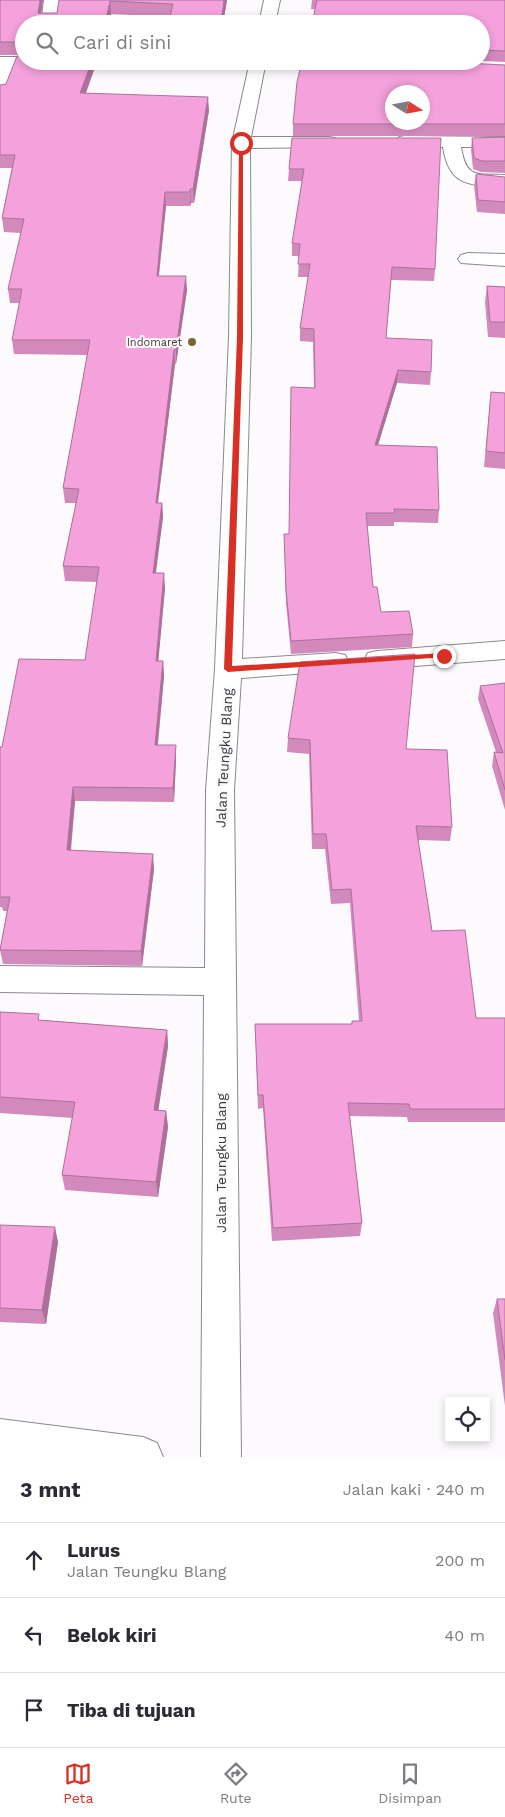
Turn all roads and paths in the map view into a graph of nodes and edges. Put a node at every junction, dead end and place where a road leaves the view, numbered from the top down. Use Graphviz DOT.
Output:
graph roads {
  1 [pos="52,0"];
  2 [pos="272,0"];
  3 [pos="50,15"];
  4 [pos="269,15"];
  5 [pos="5,62"];
  6 [pos="256,70"];
  7 [pos="0,92"];
  8 [pos="384,141"];
  9 [pos="451,141"];
  10 [pos="346,142"];
  11 [pos="505,142"];
  12 [pos="241,143"];
  13 [pos="505,180"];
  14 [pos="468,259"];
  15 [pos="505,260"];
  16 [pos="505,650"];
  17 [pos="228,669"];
  18 [pos="0,979"];
  19 [pos="221,982"];
  20 [pos="0,1439"];
  21 [pos="143,1457"];
  22 [pos="221,1457"];
  1 -- 3 [label="street"];
  2 -- 4 [label="street"];
  5 -- 7 [label="street"];
  6 -- 12 [label="street, Jalan Teungku Blang"];
  8 -- 9 [label="street"];
  9 -- 11 [label="street"];
  9 -- 13 [label="street"];
  10 -- 12 [label="street"];
  12 -- 17 [label="street, Jalan Teungku Blang"];
  14 -- 15 [label="street"];
  16 -- 17 [label="street"];
  17 -- 19 [label="street, Jalan Teungku Blang"];
  18 -- 19 [label="street"];
  19 -- 22 [label="street, Jalan Teungku Blang"];
  20 -- 21 [label="street"];
}
